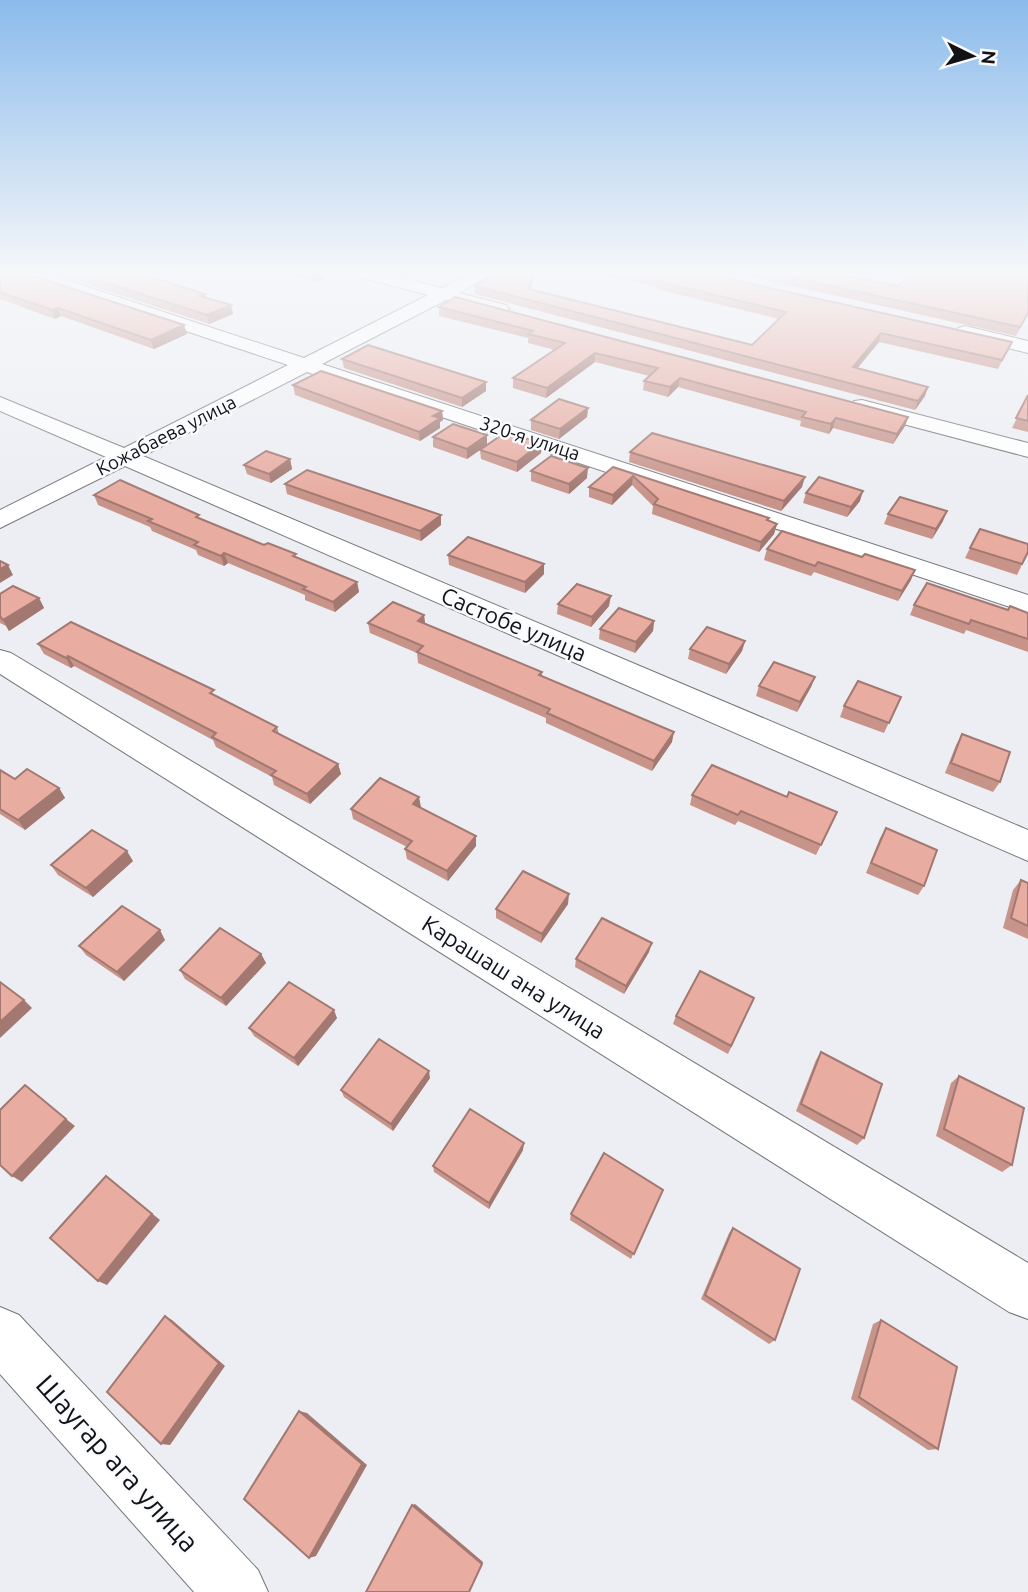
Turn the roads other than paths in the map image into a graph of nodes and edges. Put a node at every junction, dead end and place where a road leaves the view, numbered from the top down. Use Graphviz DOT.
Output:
graph roads {
  1 [pos="259,348"];
  2 [pos="339,348"];
  3 [pos="307,364"];
  4 [pos="843,401"];
  5 [pos="0,403"];
  6 [pos="1028,450"];
  7 [pos="123,456"];
  8 [pos="0,520"];
  9 [pos="1028,604"];
  10 [pos="0,660"];
  11 [pos="1028,846"];
  12 [pos="1028,1293"];
  13 [pos="0,1334"];
  14 [pos="236,1592"];
  1 -- 3 [label="street, 320-я улица"];
  2 -- 3 [label="street, Кожабаева улица"];
  3 -- 7 [label="street, Кожабаева улица"];
  3 -- 9 [label="street, 320-я улица"];
  4 -- 6 [label="street"];
  5 -- 7 [label="street, Састобе улица"];
  7 -- 8 [label="street, Кожабаева улица"];
  7 -- 11 [label="street, Састобе улица"];
  10 -- 12 [label="street, Карашаш ана улица"];
  13 -- 14 [label="street, Шаугар ага улица"];
}
